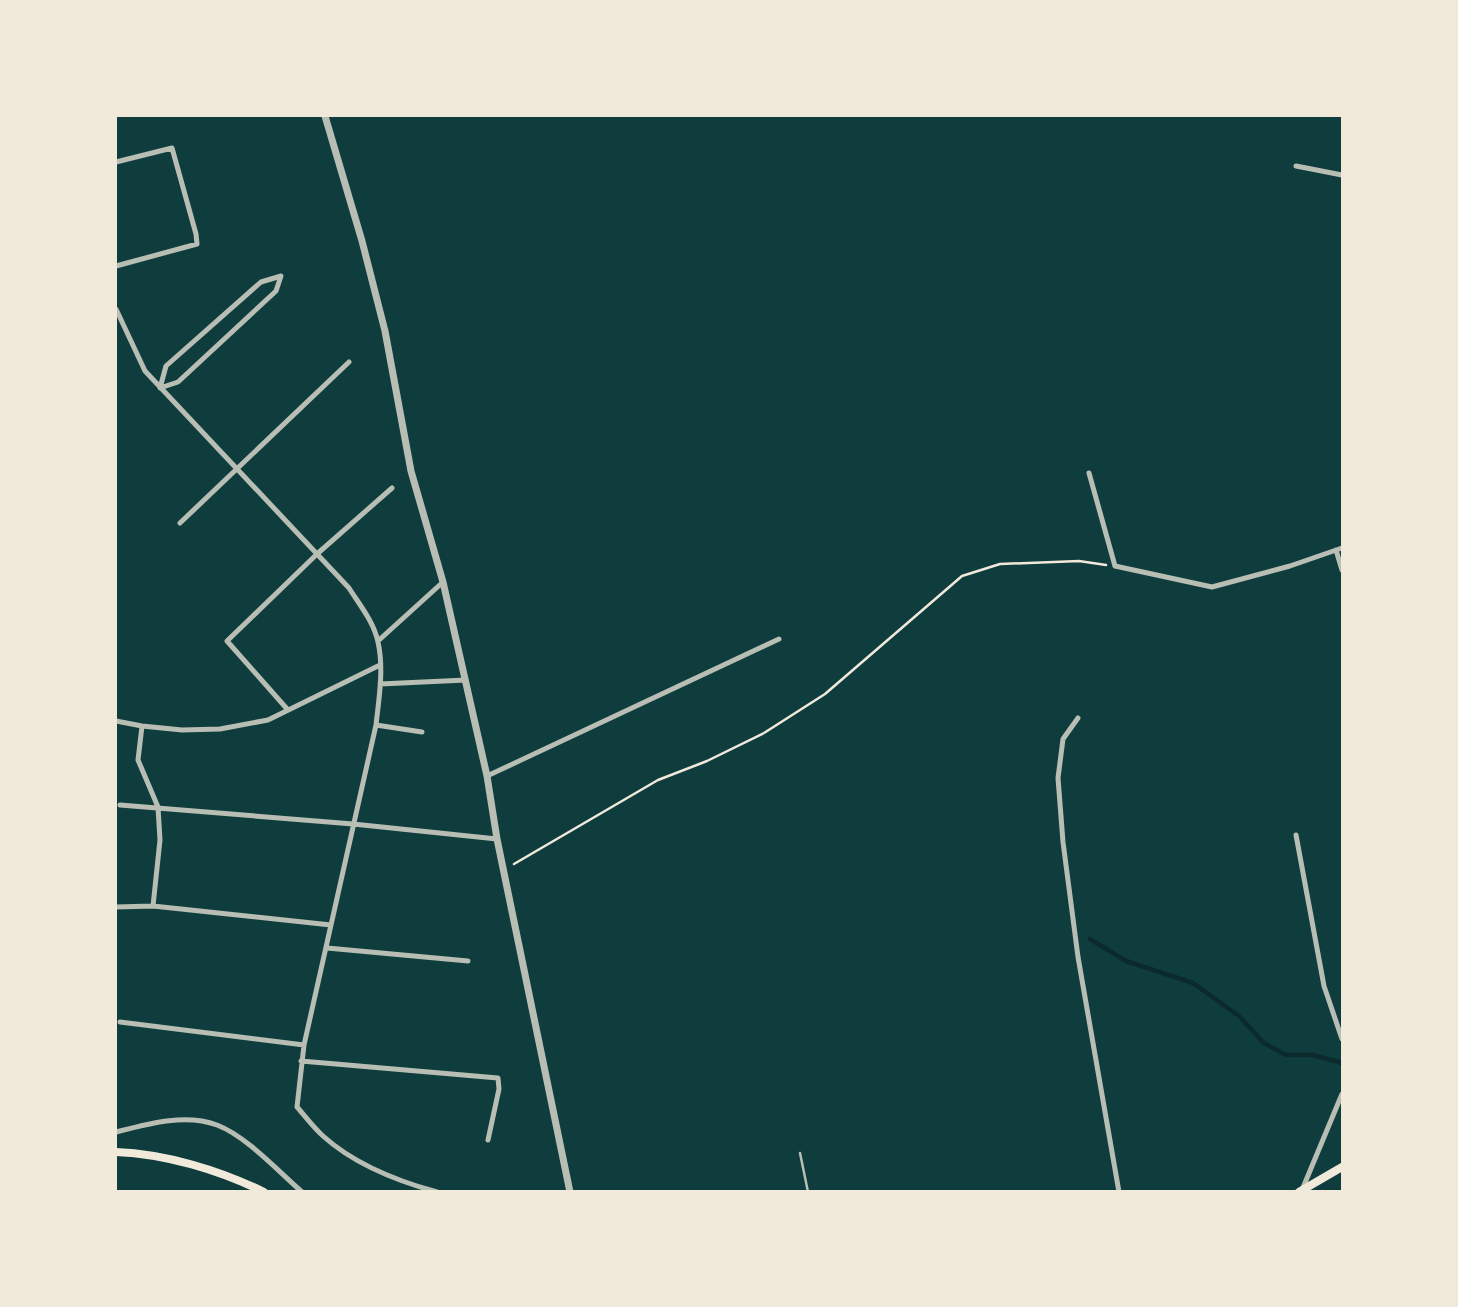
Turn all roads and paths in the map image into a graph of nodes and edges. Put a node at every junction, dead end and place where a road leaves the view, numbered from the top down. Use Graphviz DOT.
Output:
graph roads {
  1 [pos="325,116"];
  2 [pos="116,162"];
  3 [pos="1296,166"];
  4 [pos="1342,176"];
  5 [pos="116,266"];
  6 [pos="116,309"];
  7 [pos="349,362"];
  8 [pos="160,388"];
  9 [pos="238,470"];
  10 [pos="1089,473"];
  11 [pos="392,488"];
  12 [pos="180,523"];
  13 [pos="1339,549"];
  14 [pos="317,554"];
  15 [pos="1115,566"];
  16 [pos="1342,570"];
  17 [pos="443,582"];
  18 [pos="779,639"];
  19 [pos="378,641"];
  20 [pos="380,665"];
  21 [pos="466,680"];
  22 [pos="380,684"];
  23 [pos="288,710"];
  24 [pos="1078,718"];
  25 [pos="116,720"];
  26 [pos="376,725"];
  27 [pos="142,726"];
  28 [pos="422,732"];
  29 [pos="487,776"];
  30 [pos="120,805"];
  31 [pos="158,807"];
  32 [pos="353,824"];
  33 [pos="1296,835"];
  34 [pos="497,839"];
  35 [pos="505,870"];
  36 [pos="153,906"];
  37 [pos="116,907"];
  38 [pos="331,925"];
  39 [pos="327,948"];
  40 [pos="468,961"];
  41 [pos="120,1022"];
  42 [pos="1342,1039"];
  43 [pos="304,1045"];
  44 [pos="301,1061"];
  45 [pos="1342,1094"];
  46 [pos="116,1132"];
  47 [pos="488,1140"];
  48 [pos="116,1152"];
  49 [pos="800,1153"];
  50 [pos="1342,1167"];
  51 [pos="1301,1191"];
  52 [pos="264,1192"];
  53 [pos="302,1192"];
  54 [pos="437,1192"];
  55 [pos="570,1192"];
  56 [pos="808,1192"];
  57 [pos="1119,1192"];
  1 -- 17 [label="street"];
  2 -- 5 [label="street"];
  3 -- 4 [label="street"];
  6 -- 8 [label="street"];
  7 -- 9 [label="street"];
  8 -- 8 [label="street"];
  8 -- 9 [label="street"];
  9 -- 12 [label="street"];
  9 -- 14 [label="street"];
  10 -- 15 [label="street"];
  11 -- 14 [label="street"];
  13 -- 15 [label="street"];
  13 -- 16 [label="street"];
  14 -- 19 [label="street"];
  14 -- 23 [label="street"];
  15 -- 35 [label="path"];
  17 -- 19 [label="street"];
  17 -- 21 [label="street"];
  18 -- 29 [label="street"];
  19 -- 20 [label="street"];
  20 -- 22 [label="street"];
  20 -- 23 [label="street"];
  21 -- 22 [label="street"];
  21 -- 29 [label="street"];
  22 -- 26 [label="street"];
  23 -- 27 [label="street"];
  24 -- 57 [label="street"];
  25 -- 27 [label="street"];
  26 -- 28 [label="street"];
  26 -- 32 [label="street"];
  27 -- 31 [label="street"];
  29 -- 34 [label="street"];
  30 -- 31 [label="street"];
  31 -- 32 [label="street"];
  31 -- 36 [label="street"];
  32 -- 34 [label="street"];
  32 -- 38 [label="street"];
  33 -- 42 [label="street"];
  34 -- 35 [label="street"];
  35 -- 55 [label="street"];
  36 -- 37 [label="street"];
  36 -- 38 [label="street"];
  38 -- 39 [label="street"];
  39 -- 40 [label="street"];
  39 -- 43 [label="street"];
  41 -- 43 [label="street"];
  43 -- 44 [label="street"];
  44 -- 47 [label="street"];
  44 -- 54 [label="street"];
  45 -- 51 [label="street"];
  46 -- 53 [label="street"];
  48 -- 52 [label="main road"];
  49 -- 56 [label="lane"];
  50 -- 51 [label="main road"];
}
